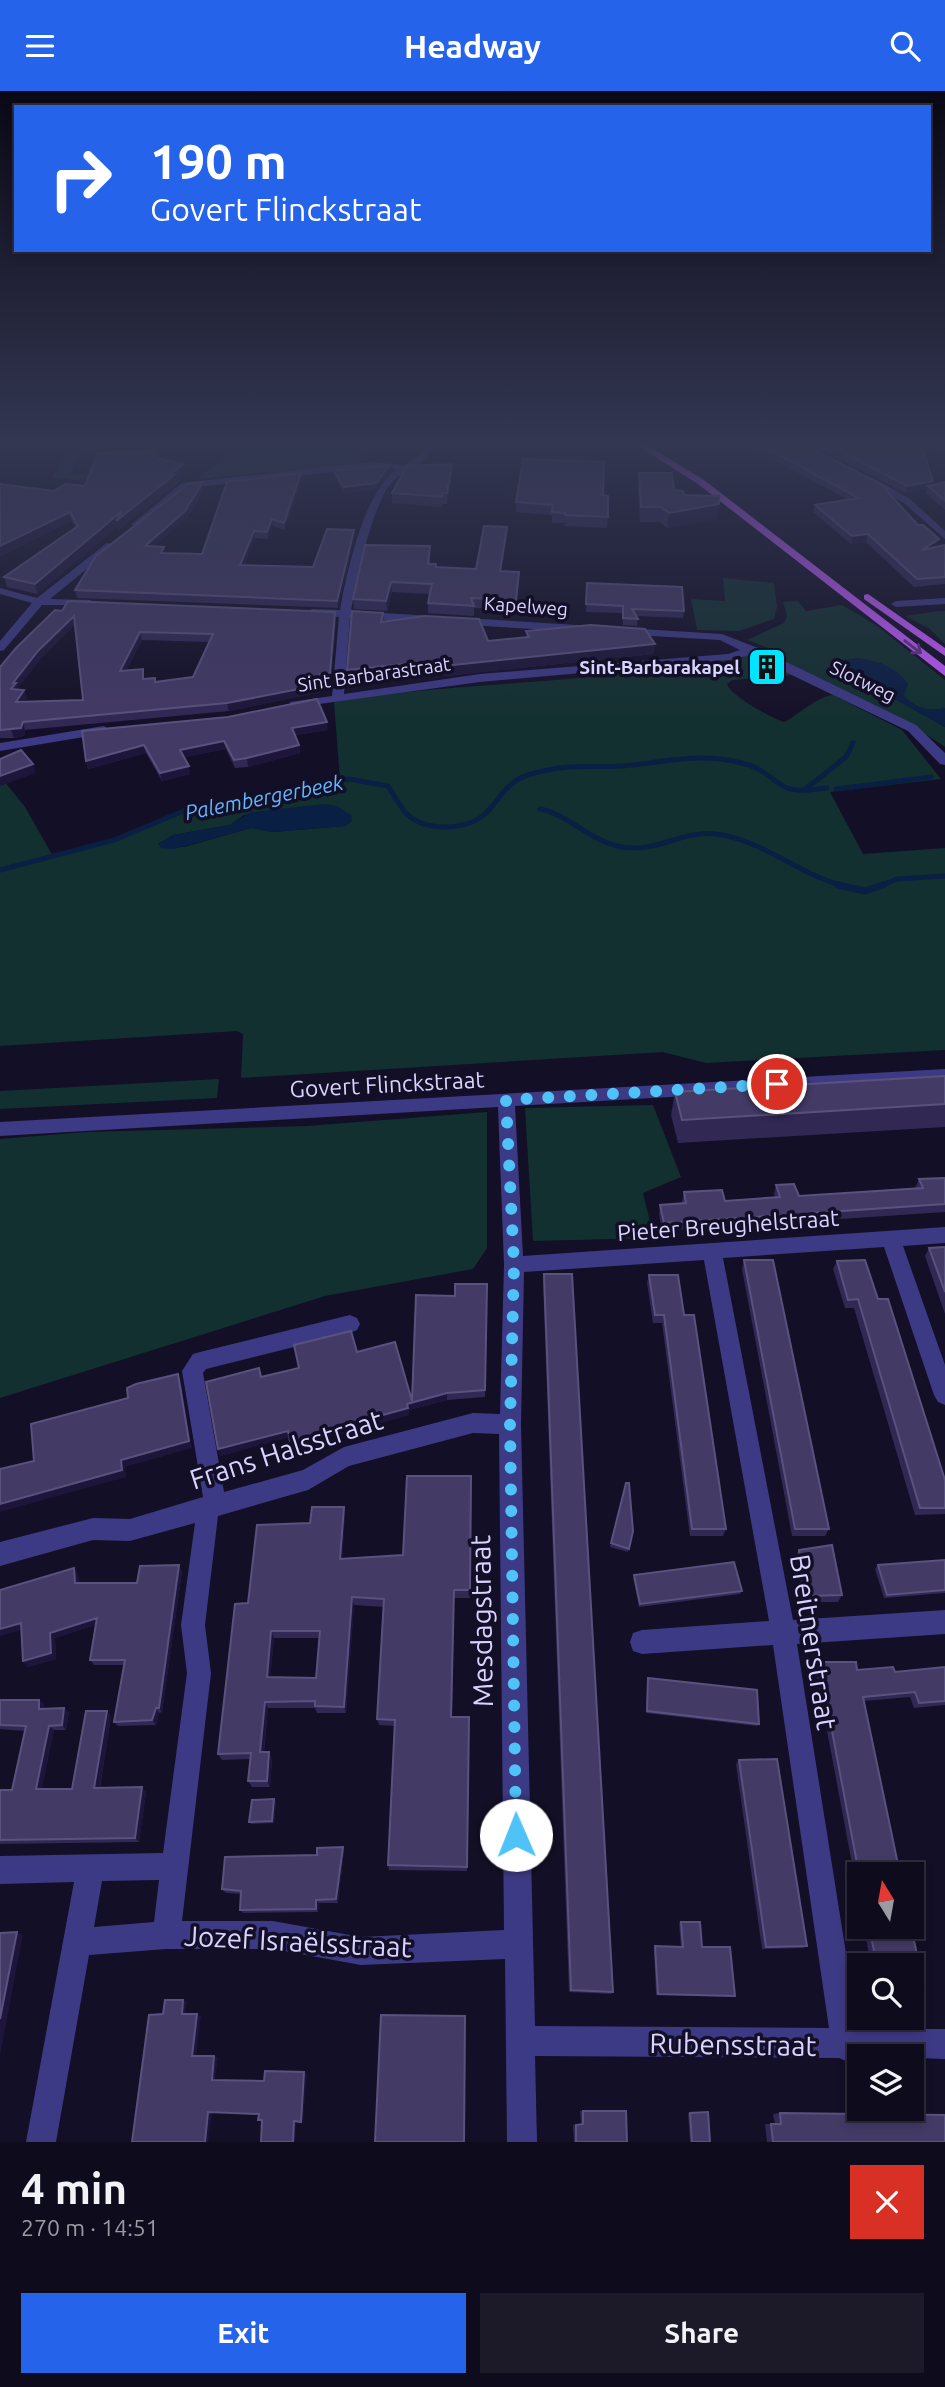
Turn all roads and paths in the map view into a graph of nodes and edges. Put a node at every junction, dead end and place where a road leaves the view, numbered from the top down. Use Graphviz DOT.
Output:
graph roads {
  1 [pos="117,540"];
  2 [pos="367,540"];
  3 [pos="775,540"];
  4 [pos="794,540"];
  5 [pos="0,591"];
  6 [pos="945,601"];
  7 [pos="39,602"];
  8 [pos="101,603"];
  9 [pos="895,604"];
  10 [pos="304,612"];
  11 [pos="345,613"];
  12 [pos="0,647"];
  13 [pos="754,650"];
  14 [pos="945,653"];
  15 [pos="945,672"];
  16 [pos="338,697"];
  17 [pos="284,707"];
  18 [pos="124,728"];
  19 [pos="0,747"];
  20 [pos="945,761"];
  21 [pos="945,1075"];
  22 [pos="506,1100"];
  23 [pos="0,1129"];
  24 [pos="945,1235"];
  25 [pos="891,1239"];
  26 [pos="712,1250"];
  27 [pos="514,1265"];
  28 [pos="350,1324"];
  29 [pos="945,1395"];
  30 [pos="510,1424"];
  31 [pos="212,1505"];
  32 [pos="0,1554"];
  33 [pos="945,1622"];
  34 [pos="784,1635"];
  35 [pos="642,1642"];
  36 [pos="173,1866"];
  37 [pos="0,1870"];
  38 [pos="90,1870"];
  39 [pos="166,1935"];
  40 [pos="78,1942"];
  41 [pos="517,1944"];
  42 [pos="521,2041"];
  43 [pos="945,2044"];
  44 [pos="846,2046"];
  45 [pos="41,2142"];
  46 [pos="522,2142"];
  1 -- 7 [label="street"];
  2 -- 11 [label="street"];
  3 -- 15 [label="main road, one-way"];
  4 -- 14 [label="main road"];
  5 -- 7 [label="street"];
  6 -- 9 [label="street"];
  7 -- 8 [label="street"];
  7 -- 12 [label="street"];
  10 -- 11 [label="street, Kapelweg"];
  11 -- 13 [label="street, Kapelweg"];
  11 -- 16 [label="street"];
  13 -- 16 [label="street, Sint Barbarastraat"];
  13 -- 20 [label="street, Slotweg"];
  16 -- 17 [label="street, Sint Barbarastraat"];
  18 -- 19 [label="street"];
  21 -- 22 [label="street, Govert Flinckstraat"];
  22 -- 23 [label="street, Govert Flinckstraat"];
  22 -- 27 [label="street, Mesdagstraat"];
  24 -- 25 [label="street, Pieter Breughelstraat"];
  25 -- 26 [label="street, Pieter Breughelstraat"];
  25 -- 29 [label="street"];
  26 -- 27 [label="street, Pieter Breughelstraat"];
  26 -- 34 [label="street, Breitnerstraat"];
  27 -- 30 [label="street, Mesdagstraat"];
  28 -- 31 [label="street"];
  30 -- 31 [label="street, Frans Halsstraat"];
  30 -- 41 [label="street, Mesdagstraat"];
  31 -- 32 [label="street, Frans Halsstraat"];
  31 -- 36 [label="street"];
  33 -- 34 [label="street"];
  34 -- 35 [label="street"];
  34 -- 44 [label="street, Breitnerstraat"];
  36 -- 38 [label="street"];
  36 -- 39 [label="street"];
  37 -- 38 [label="street"];
  38 -- 40 [label="street"];
  39 -- 40 [label="street, Jozef Israëlsstraat"];
  39 -- 41 [label="street, Jozef Israëlsstraat"];
  40 -- 45 [label="street"];
  41 -- 42 [label="street, Mesdagstraat"];
  42 -- 44 [label="street, Rubensstraat"];
  42 -- 46 [label="street, Mesdagstraat"];
  43 -- 44 [label="street, Rubensstraat"];
}
